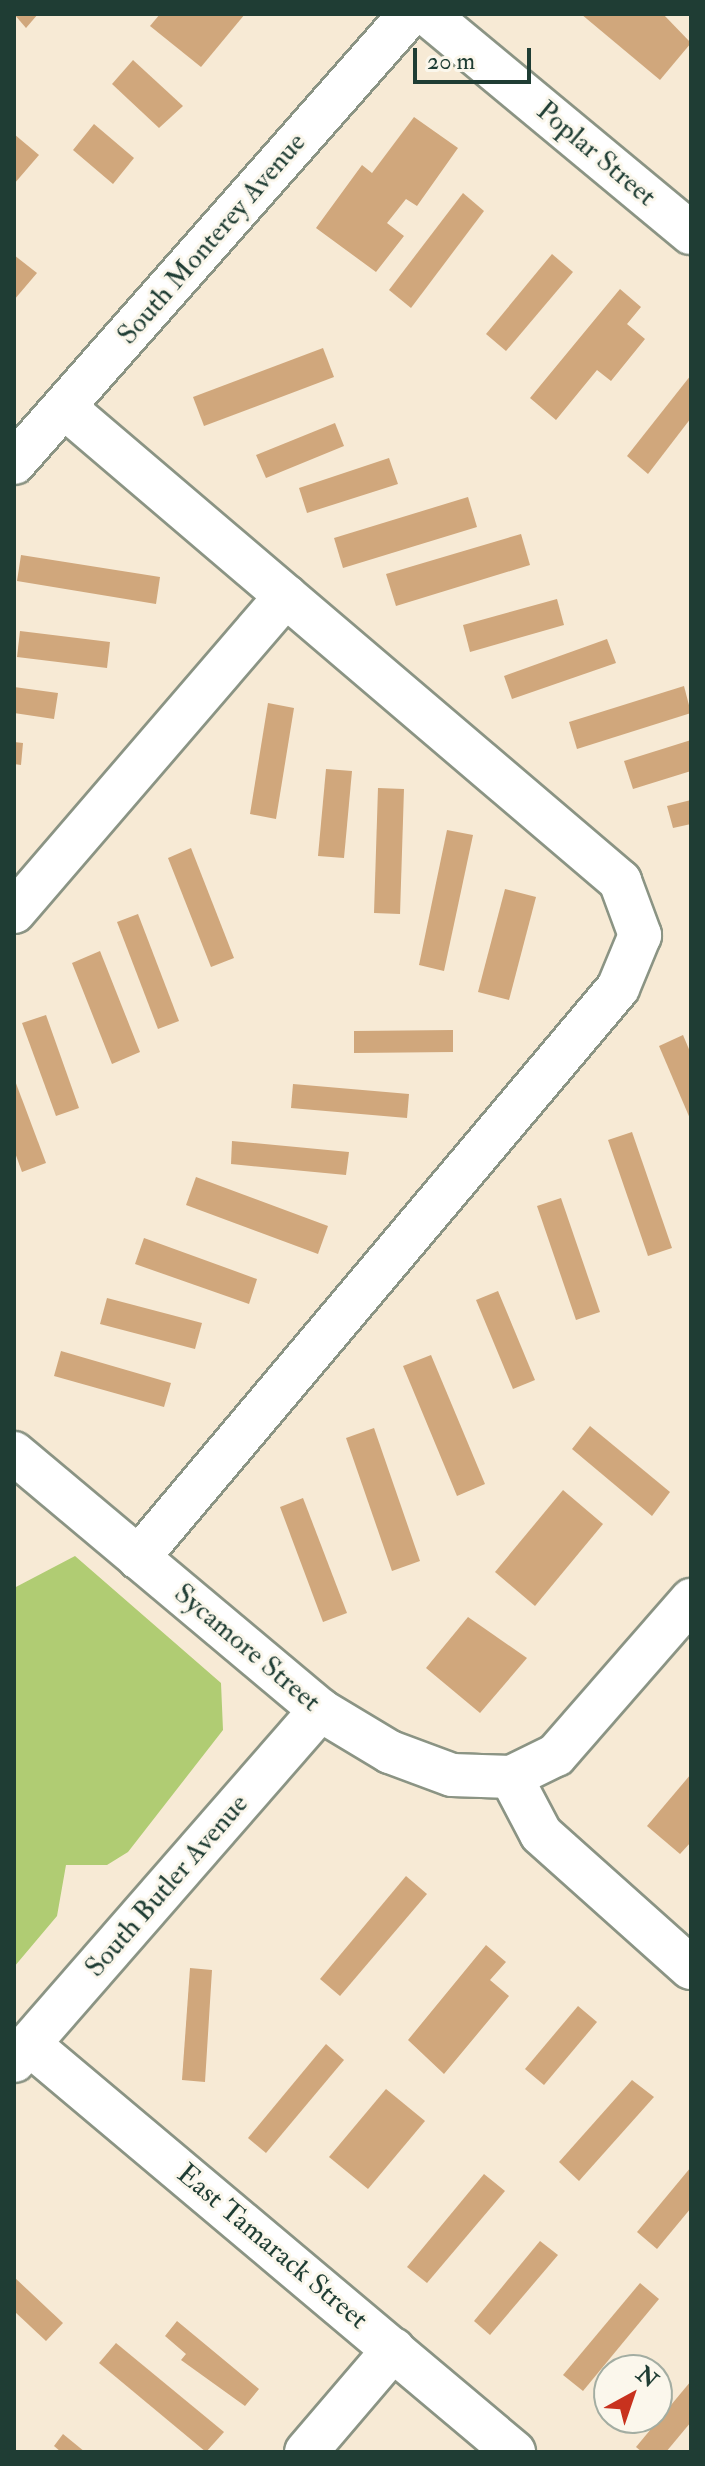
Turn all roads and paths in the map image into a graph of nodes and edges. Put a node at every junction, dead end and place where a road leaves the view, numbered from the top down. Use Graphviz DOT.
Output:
graph roads {
  1 [pos="410,14"];
  2 [pos="427,14"];
  3 [pos="691,233"];
  4 [pos="64,407"];
  5 [pos="14,463"];
  6 [pos="286,596"];
  7 [pos="14,912"];
  8 [pos="14,1453"];
  9 [pos="138,1558"];
  10 [pos="691,1600"];
  11 [pos="320,1710"];
  12 [pos="511,1777"];
  13 [pos="691,1968"];
  14 [pos="21,2053"];
  15 [pos="394,2349"];
  16 [pos="306,2452"];
  17 [pos="514,2452"];
  1 -- 4 [label="street, South Monterey Avenue"];
  2 -- 3 [label="street, Poplar Street"];
  4 -- 5 [label="street, South Monterey Avenue"];
  4 -- 6 [label="street"];
  6 -- 7 [label="street"];
  6 -- 9 [label="street"];
  8 -- 9 [label="street, Sycamore Street"];
  9 -- 11 [label="street, Sycamore Street"];
  10 -- 12 [label="street"];
  11 -- 12 [label="street, Sycamore Street"];
  11 -- 14 [label="street, South Butler Avenue"];
  12 -- 13 [label="street"];
  14 -- 15 [label="street, East Tamarack Street"];
  15 -- 16 [label="street"];
  15 -- 17 [label="street, East Tamarack Street"];
}
